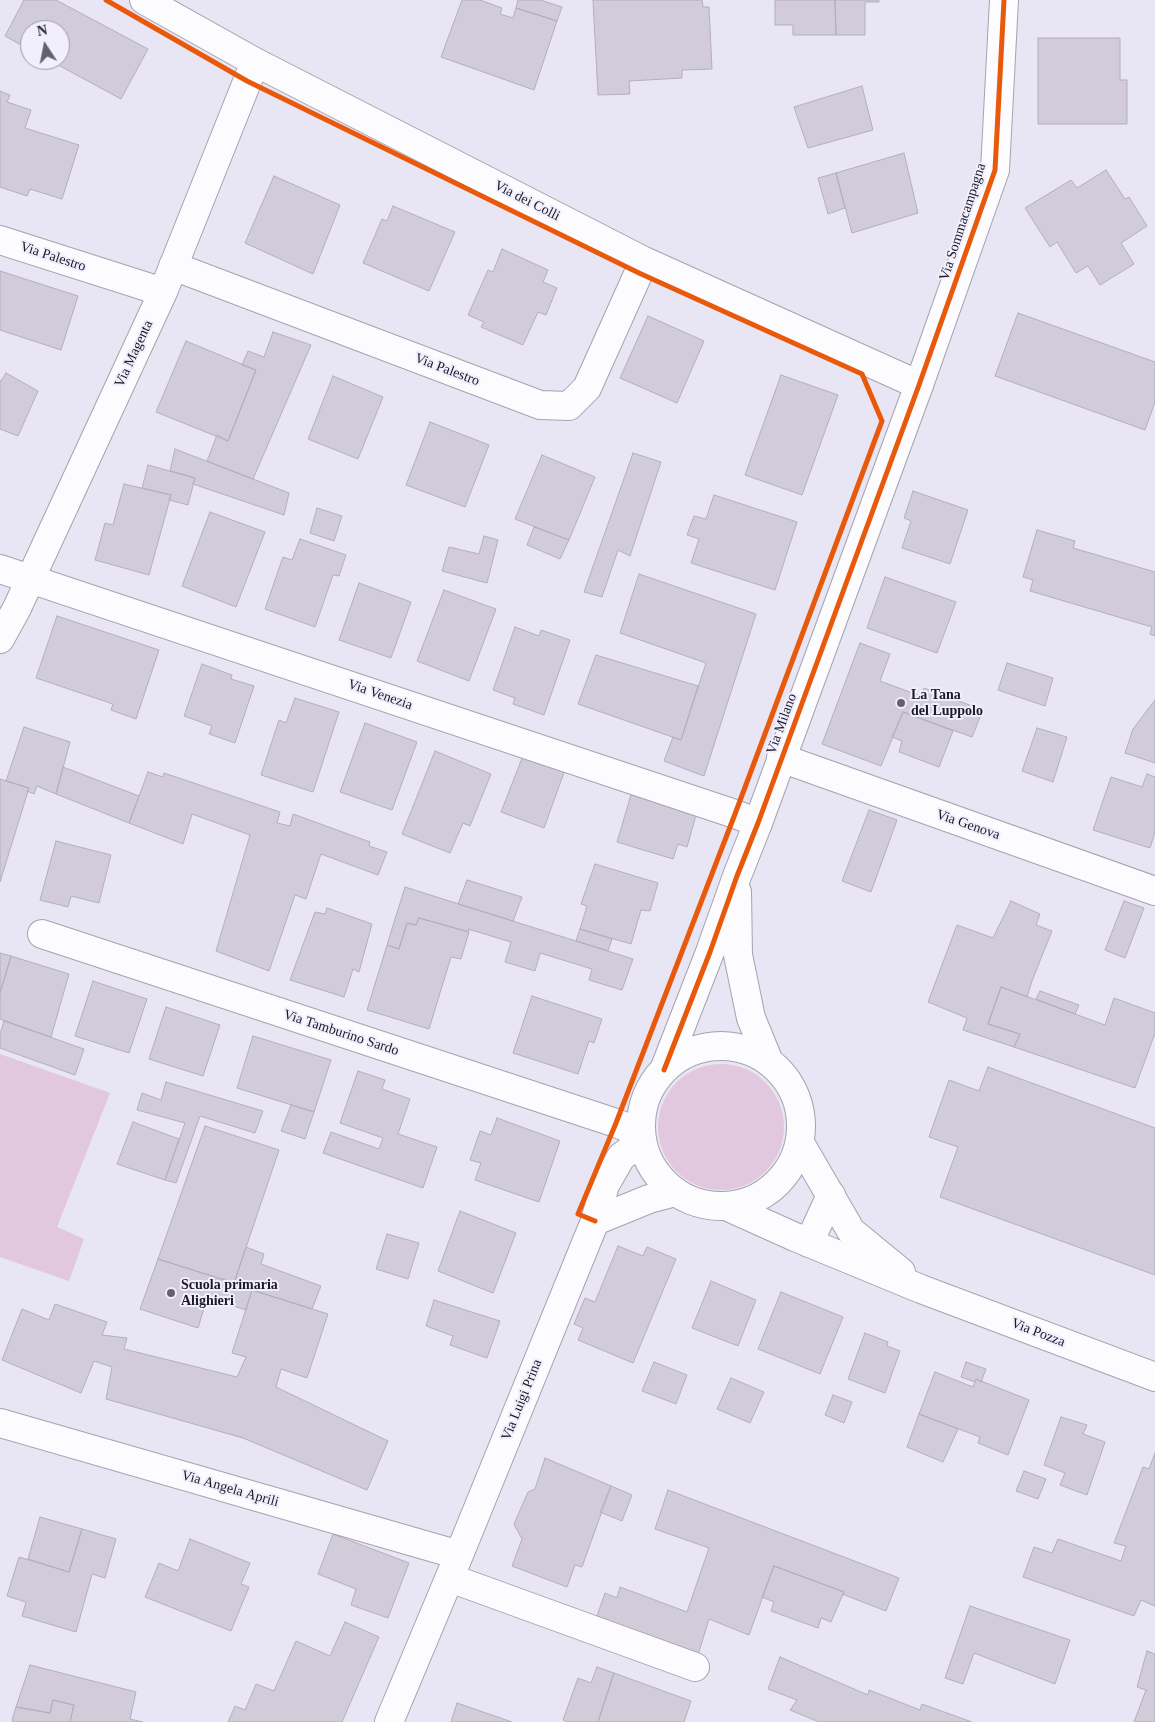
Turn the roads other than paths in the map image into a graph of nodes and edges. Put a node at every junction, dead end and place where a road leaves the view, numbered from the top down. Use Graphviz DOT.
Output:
graph roads {
  1 [pos="144,0"];
  2 [pos="1004,0"];
  3 [pos="255,62"];
  4 [pos="0,240"];
  5 [pos="644,261"];
  6 [pos="173,266"];
  7 [pos="163,292"];
  8 [pos="919,385"];
  9 [pos="0,569"];
  10 [pos="30,578"];
  11 [pos="0,639"];
  12 [pos="781,758"];
  13 [pos="758,823"];
  14 [pos="737,876"];
  15 [pos="1155,891"];
  16 [pos="42,934"];
  17 [pos="769,1062"];
  18 [pos="664,1070"];
  19 [pos="641,1137"];
  20 [pos="800,1143"];
  21 [pos="675,1192"];
  22 [pos="831,1196"];
  23 [pos="726,1206"];
  24 [pos="594,1221"];
  25 [pos="810,1243"];
  26 [pos="921,1289"];
  27 [pos="1155,1377"];
  28 [pos="0,1423"];
  29 [pos="454,1566"];
  30 [pos="694,1667"];
  31 [pos="389,1722"];
  1 -- 3 [label="street, Via dei Colli"];
  2 -- 8 [label="street, Via Sommacampagna"];
  3 -- 5 [label="street, Via dei Colli"];
  3 -- 6 [label="street, Via Magenta"];
  4 -- 7 [label="street, Via Palestro"];
  5 -- 6 [label="street, Via Palestro"];
  5 -- 8 [label="street, Via dei Colli"];
  6 -- 7 [label="street, Via Magenta"];
  7 -- 10 [label="street, Via Magenta"];
  8 -- 12 [label="street, Via Milano"];
  9 -- 10 [label="street, Via Venezia"];
  10 -- 11 [label="street, Via Magenta"];
  10 -- 13 [label="street, Via Venezia"];
  12 -- 13 [label="street, Via Milano"];
  12 -- 15 [label="street, Via Genova"];
  13 -- 14 [label="street, Via Milano"];
  14 -- 17 [label="street, Via Milano"];
  14 -- 18 [label="street, Via Milano"];
  16 -- 19 [label="street, Via Tamburino Sardo"];
  17 -- 18 [label="street, Via Pozza"];
  17 -- 20 [label="street, Via Pozza"];
  18 -- 19 [label="street, Via Pozza"];
  19 -- 21 [label="street, Via Pozza"];
  19 -- 24 [label="street, Via Luigi Prina"];
  20 -- 22 [label="street, Via Pozza"];
  20 -- 23 [label="street, Via Pozza"];
  21 -- 23 [label="street, Via Pozza"];
  21 -- 24 [label="street"];
  22 -- 25 [label="street"];
  22 -- 26 [label="street, Via Pozza"];
  23 -- 25 [label="street, Via Pozza"];
  24 -- 29 [label="street, Via Luigi Prina"];
  25 -- 26 [label="street, Via Pozza"];
  26 -- 27 [label="street, Via Pozza"];
  28 -- 29 [label="street, Via Angela Aprili"];
  29 -- 30 [label="street"];
  29 -- 31 [label="street, Via Luigi Prina"];
}
